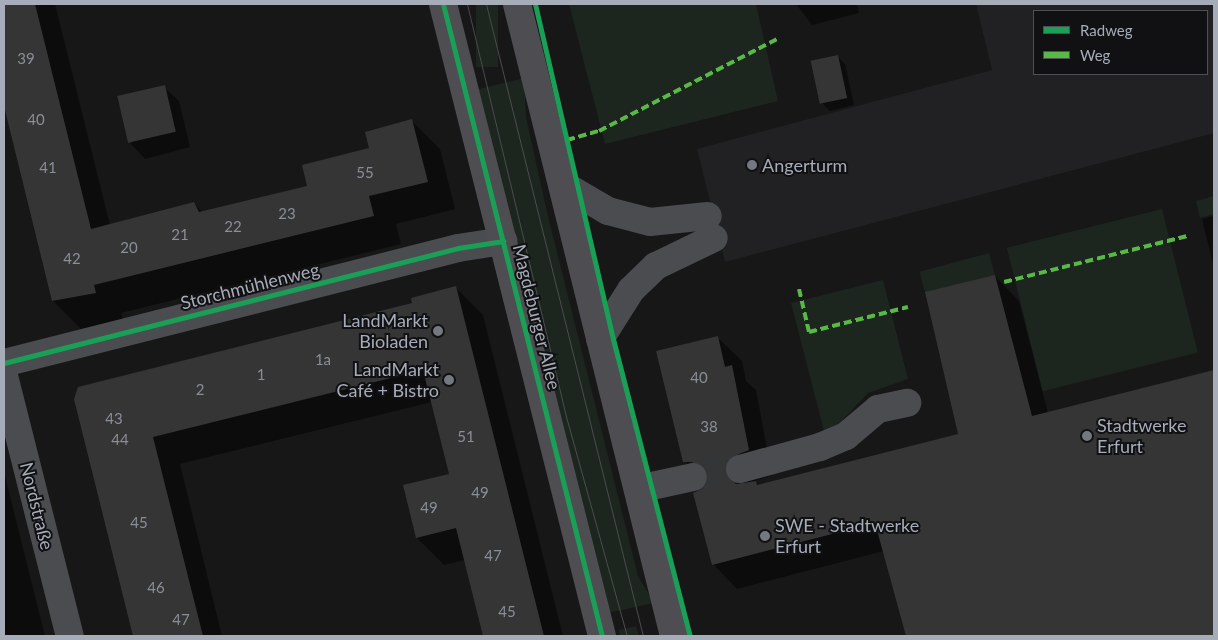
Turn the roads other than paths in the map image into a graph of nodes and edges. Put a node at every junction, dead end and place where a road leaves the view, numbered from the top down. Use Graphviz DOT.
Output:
graph roads {
  1 [pos="443,4"];
  2 [pos="517,4"];
  3 [pos="562,184"];
  4 [pos="503,241"];
  5 [pos="600,339"];
  6 [pos="4,363"];
  7 [pos="4,376"];
  8 [pos="908,402"];
  9 [pos="740,469"];
  10 [pos="692,477"];
  11 [pos="638,489"];
  12 [pos="70,636"];
  13 [pos="602,636"];
  14 [pos="674,636"];
  1 -- 4 [label="main road, Magdeburger Allee"];
  2 -- 3 [label="main road"];
  3 -- 5 [label="main road"];
  3 -- 5 [label="street"];
  4 -- 6 [label="street, Storchmühlenweg"];
  4 -- 13 [label="main road, Magdeburger Allee"];
  5 -- 11 [label="main road"];
  7 -- 12 [label="street, Nordstraße"];
  8 -- 9 [label="street"];
  10 -- 11 [label="street"];
  11 -- 14 [label="main road"];
}
